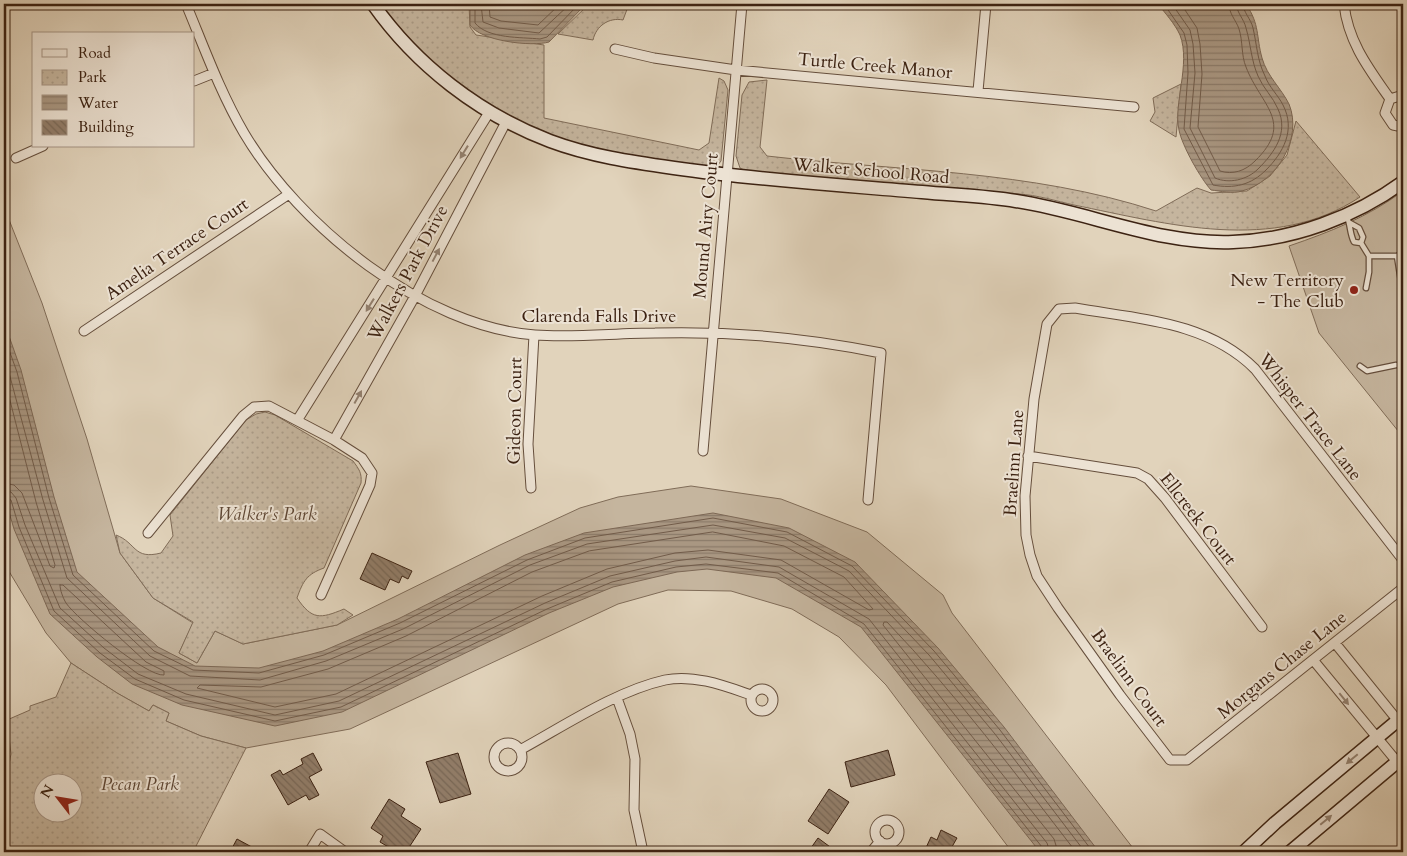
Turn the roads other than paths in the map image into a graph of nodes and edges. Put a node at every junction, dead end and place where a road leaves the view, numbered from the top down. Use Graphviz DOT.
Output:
graph roads {
  1 [pos="186,4"];
  2 [pos="373,4"];
  3 [pos="742,4"];
  4 [pos="986,4"];
  5 [pos="1344,4"];
  6 [pos="615,50"];
  7 [pos="736,70"];
  8 [pos="214,73"];
  9 [pos="195,82"];
  10 [pos="978,91"];
  11 [pos="1403,95"];
  12 [pos="1390,99"];
  13 [pos="1134,108"];
  14 [pos="490,111"];
  15 [pos="508,120"];
  16 [pos="1403,127"];
  17 [pos="38,148"];
  18 [pos="16,158"];
  19 [pos="726,176"];
  20 [pos="1403,182"];
  21 [pos="289,194"];
  22 [pos="1348,219"];
  23 [pos="1361,243"];
  24 [pos="1403,254"];
  25 [pos="1369,256"];
  26 [pos="1397,256"];
  27 [pos="386,278"];
  28 [pos="1366,288"];
  29 [pos="1402,288"];
  30 [pos="415,296"];
  31 [pos="1053,316"];
  32 [pos="84,331"];
  33 [pos="714,332"];
  34 [pos="534,335"];
  35 [pos="1396,365"];
  36 [pos="1360,366"];
  37 [pos="298,420"];
  38 [pos="334,440"];
  39 [pos="702,450"];
  40 [pos="1028,456"];
  41 [pos="531,488"];
  42 [pos="868,500"];
  43 [pos="148,533"];
  44 [pos="1403,560"];
  45 [pos="1403,588"];
  46 [pos="321,595"];
  47 [pos="1058,608"];
  48 [pos="1262,627"];
  49 [pos="1335,643"];
  50 [pos="1314,661"];
  51 [pos="751,695"];
  52 [pos="617,698"];
  53 [pos="1401,721"];
  54 [pos="1377,739"];
  55 [pos="520,750"];
  56 [pos="1178,761"];
  57 [pos="1401,763"];
  58 [pos="880,841"];
  59 [pos="308,852"];
  60 [pos="345,852"];
  61 [pos="642,852"];
  62 [pos="871,852"];
  63 [pos="1244,852"];
  64 [pos="1290,852"];
  1 -- 8 [label="street, Clarenda Falls Drive"];
  2 -- 14 [label="street, Walker School Road"];
  3 -- 7 [label="street, Mound Airy Court"];
  4 -- 10 [label="street"];
  5 -- 12 [label="street"];
  6 -- 7 [label="street, Turtle Creek Manor"];
  7 -- 10 [label="street, Turtle Creek Manor"];
  7 -- 19 [label="street, Mound Airy Court"];
  8 -- 9 [label="street"];
  8 -- 21 [label="street, Clarenda Falls Drive"];
  10 -- 13 [label="street, Turtle Creek Manor"];
  11 -- 12 [label="street"];
  12 -- 16 [label="street"];
  14 -- 15 [label="street, Walker School Road"];
  14 -- 27 [label="street, Walkers Park Drive, one-way"];
  15 -- 19 [label="street, Walker School Road"];
  30 -- 15 [label="street, Walkers Park Drive, one-way"];
  17 -- 18 [label="street"];
  19 -- 22 [label="street, Walker School Road"];
  19 -- 33 [label="street, Mound Airy Court"];
  20 -- 22 [label="street, Walker School Road"];
  21 -- 27 [label="street, Clarenda Falls Drive"];
  21 -- 32 [label="street, Amelia Terrace Court"];
  22 -- 23 [label="lane"];
  22 -- 23 [label="lane"];
  23 -- 25 [label="lane"];
  24 -- 26 [label="lane"];
  25 -- 26 [label="lane"];
  25 -- 28 [label="lane"];
  26 -- 29 [label="lane"];
  27 -- 30 [label="street, Clarenda Falls Drive"];
  27 -- 37 [label="street, Walkers Park Drive, one-way"];
  30 -- 34 [label="street, Clarenda Falls Drive"];
  38 -- 30 [label="street, Walkers Park Drive, one-way"];
  31 -- 40 [label="street, Braelinn Lane"];
  31 -- 44 [label="street, Whisper Trace Lane"];
  33 -- 34 [label="street, Clarenda Falls Drive"];
  33 -- 39 [label="street, Mound Airy Court"];
  33 -- 42 [label="street, Clarenda Falls Drive"];
  34 -- 41 [label="street, Gideon Court"];
  35 -- 36 [label="lane"];
  37 -- 38 [label="street"];
  37 -- 43 [label="street"];
  38 -- 46 [label="street"];
  40 -- 47 [label="street, Braelinn Lane"];
  40 -- 48 [label="street, Ellcreek Court"];
  45 -- 49 [label="street, Morgans Chase Lane"];
  47 -- 56 [label="street, Braelinn Court"];
  49 -- 50 [label="street, Morgans Chase Lane"];
  49 -- 53 [label="street"];
  50 -- 54 [label="street, one-way"];
  50 -- 56 [label="street, Morgans Chase Lane"];
  51 -- 52 [label="street"];
  52 -- 55 [label="street"];
  52 -- 61 [label="street"];
  53 -- 54 [label="street"];
  54 -- 57 [label="street"];
  54 -- 63 [label="street, one-way"];
  64 -- 57 [label="street, one-way"];
  58 -- 62 [label="street"];
  59 -- 60 [label="street"];
}
